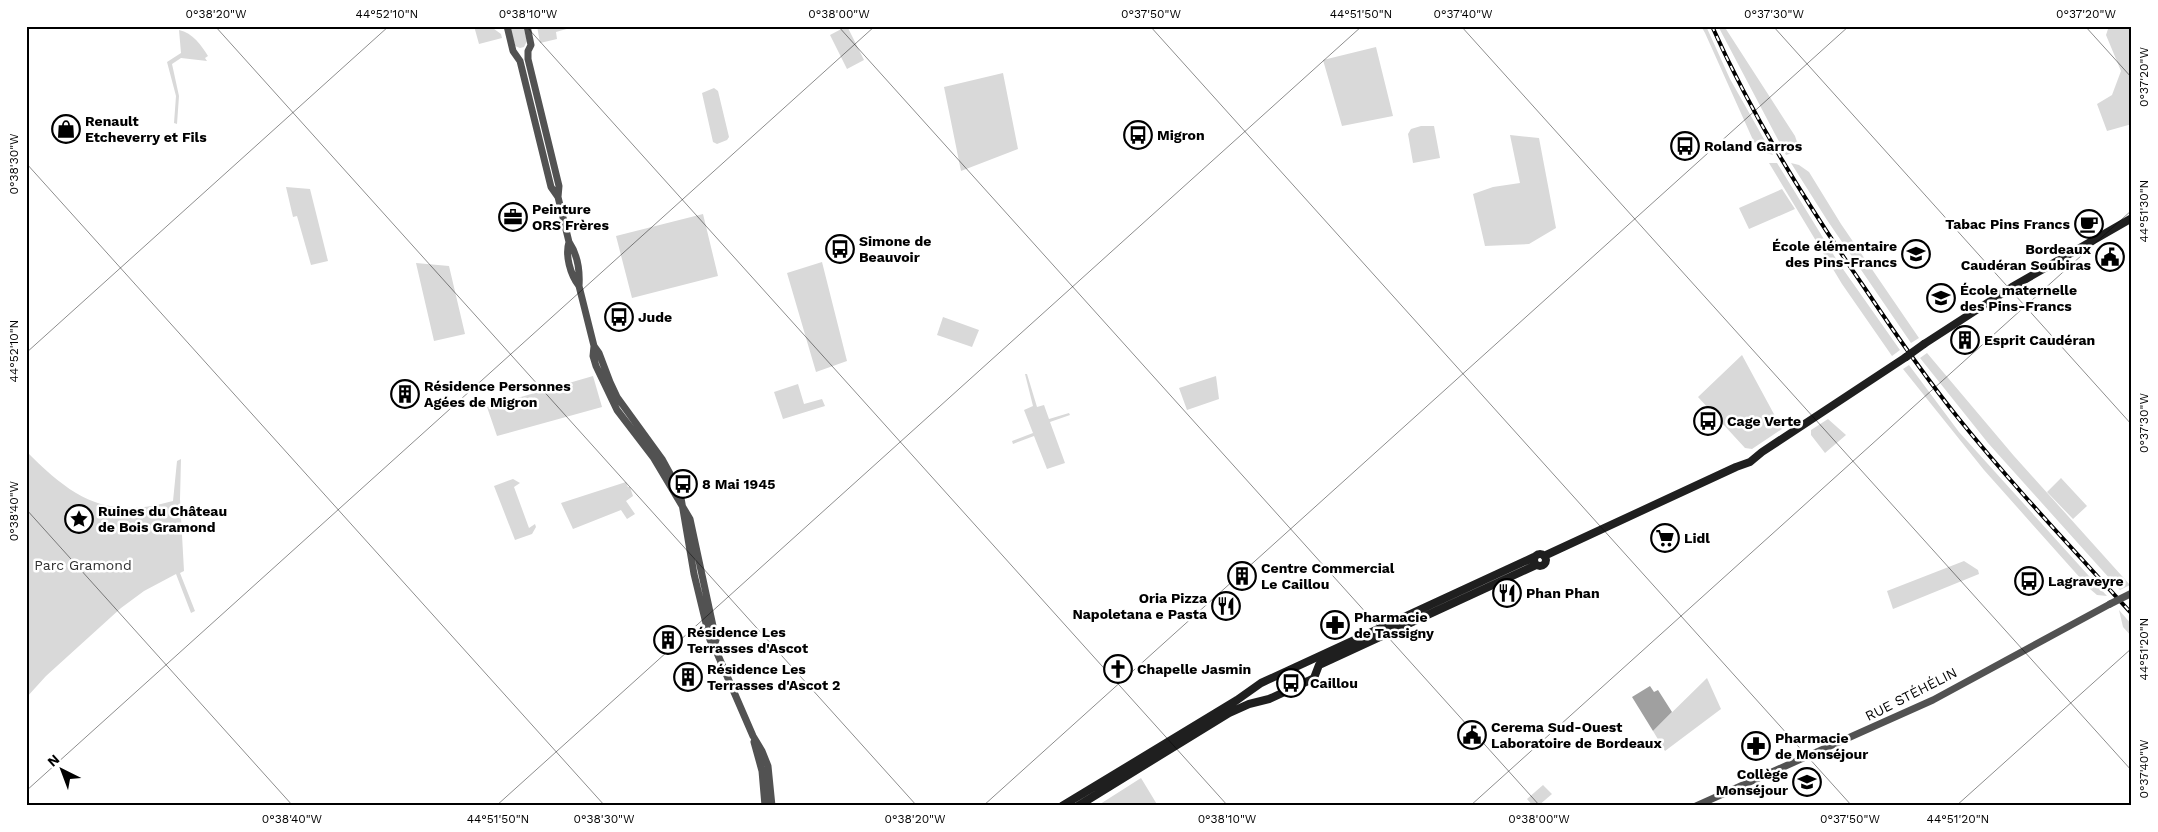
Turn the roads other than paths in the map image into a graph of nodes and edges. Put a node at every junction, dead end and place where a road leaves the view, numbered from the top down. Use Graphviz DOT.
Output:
graph roads {
  1 [pos="507,26"];
  2 [pos="527,26"];
  3 [pos="558,197"];
  4 [pos="2132,218"];
  5 [pos="2132,594"];
  6 [pos="1318,661"];
  7 [pos="753,736"];
  8 [pos="1066,805"];
  9 [pos="765,806"];
  10 [pos="772,806"];
  11 [pos="1078,806"];
  12 [pos="1696,806"];
  1 -- 3 [label="street"];
  2 -- 3 [label="street"];
  3 -- 7 [label="street"];
  4 -- 6 [label="main road, bridge"];
  5 -- 12 [label="street, RUE STÉHÉLIN, bridge"];
  6 -- 8 [label="main road"];
  6 -- 11 [label="main road"];
  7 -- 9 [label="street"];
  7 -- 10 [label="street"];
}
